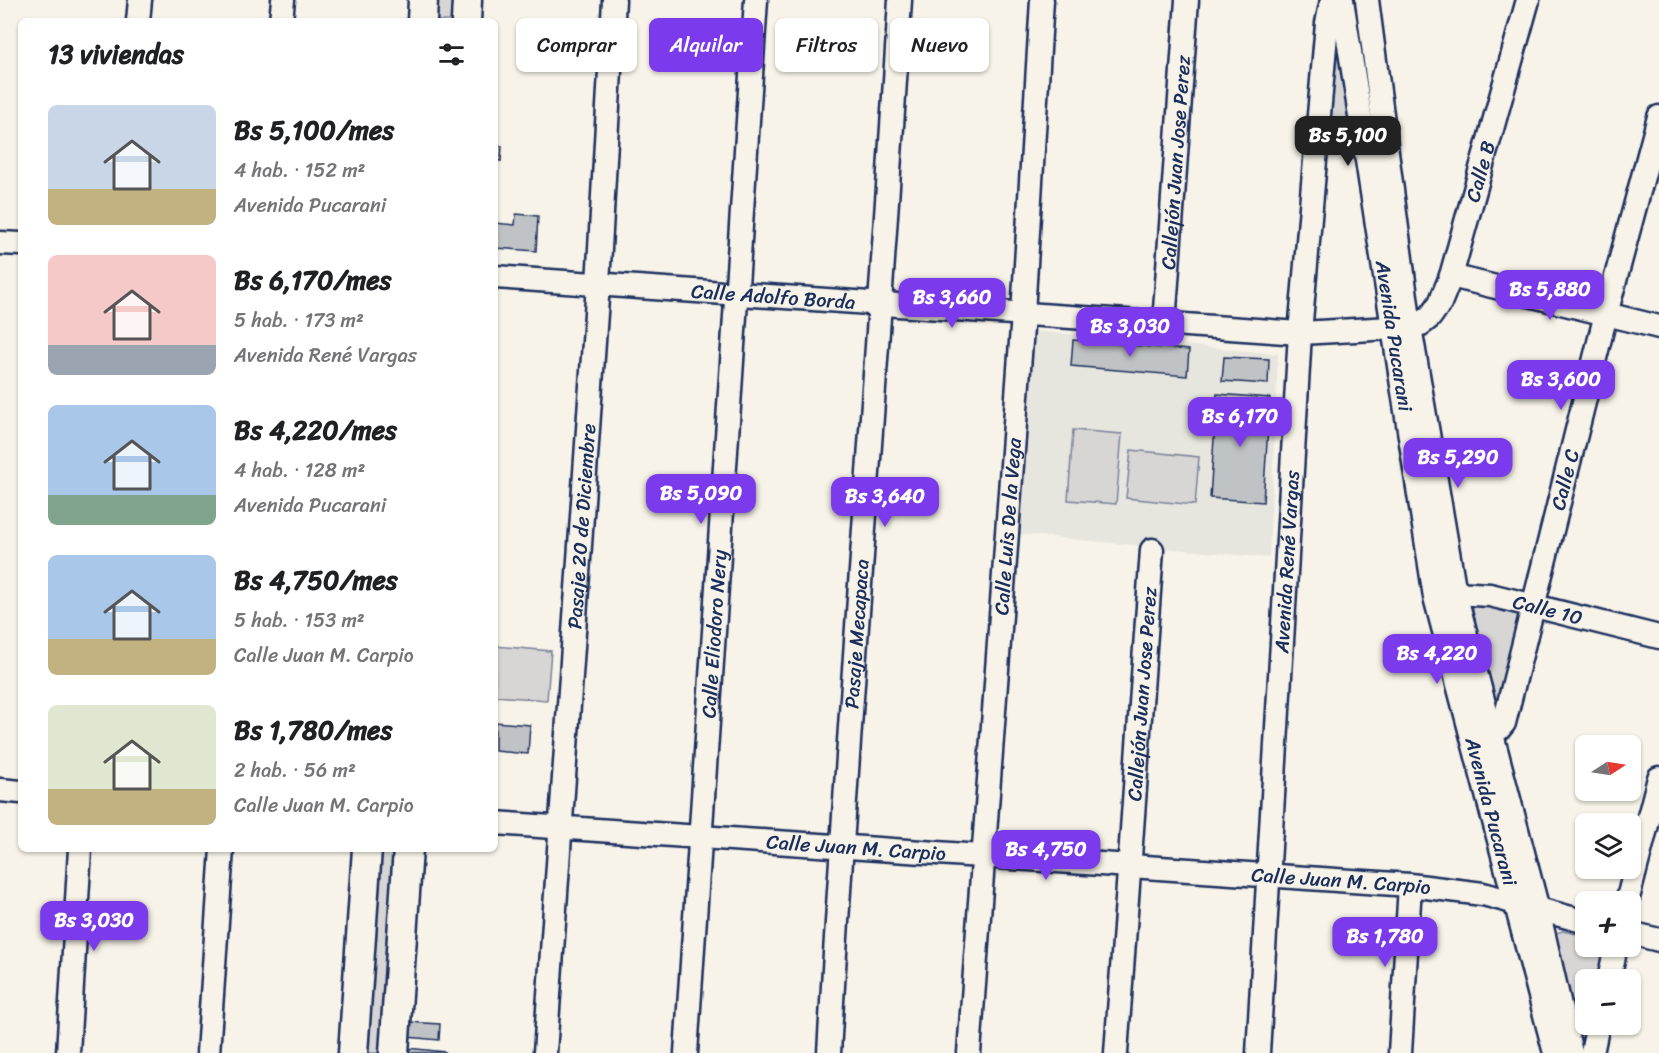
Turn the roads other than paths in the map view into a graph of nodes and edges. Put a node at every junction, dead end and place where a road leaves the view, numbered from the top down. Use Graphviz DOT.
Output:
graph roads {
  1 [pos="140,0"];
  2 [pos="283,0"];
  3 [pos="423,0"];
  4 [pos="467,0"];
  5 [pos="614,0"];
  6 [pos="756,0"];
  7 [pos="900,0"];
  8 [pos="1042,0"];
  9 [pos="1187,0"];
  10 [pos="1332,0"];
  11 [pos="1342,0"];
  12 [pos="1367,0"];
  13 [pos="1528,0"];
  14 [pos="138,18"];
  15 [pos="281,18"];
  16 [pos="422,18"];
  17 [pos="466,18"];
  18 [pos="1659,117"];
  19 [pos="0,243"];
  20 [pos="18,244"];
  21 [pos="1451,276"];
  22 [pos="498,277"];
  23 [pos="598,284"];
  24 [pos="736,293"];
  25 [pos="882,302"];
  26 [pos="1023,314"];
  27 [pos="1606,314"];
  28 [pos="1164,324"];
  29 [pos="1659,327"];
  30 [pos="1402,328"];
  31 [pos="1300,333"];
  32 [pos="1152,550"];
  33 [pos="1445,595"];
  34 [pos="1534,606"];
  35 [pos="1659,636"];
  36 [pos="1491,731"];
  37 [pos="1659,778"];
  38 [pos="0,790"];
  39 [pos="18,792"];
  40 [pos="498,824"];
  41 [pos="559,827"];
  42 [pos="701,836"];
  43 [pos="841,848"];
  44 [pos="80,852"];
  45 [pos="222,852"];
  46 [pos="367,852"];
  47 [pos="408,852"];
  48 [pos="982,856"];
  49 [pos="1128,866"];
  50 [pos="1269,874"];
  51 [pos="1410,885"];
  52 [pos="1630,891"];
  53 [pos="1527,906"];
  54 [pos="1575,918"];
  55 [pos="1641,936"];
  56 [pos="1659,940"];
  57 [pos="1596,1035"];
  58 [pos="68,1053"];
  59 [pos="208,1053"];
  60 [pos="353,1053"];
  61 [pos="394,1053"];
  62 [pos="544,1053"];
  63 [pos="686,1053"];
  64 [pos="829,1053"];
  65 [pos="969,1053"];
  66 [pos="1116,1053"];
  67 [pos="1258,1053"];
  68 [pos="1400,1053"];
  69 [pos="1555,1053"];
  70 [pos="1571,1053"];
  71 [pos="1592,1053"];
  1 -- 14 [label="street"];
  2 -- 15 [label="street"];
  3 -- 16 [label="main road"];
  4 -- 17 [label="main road"];
  5 -- 23 [label="street, Pasaje 20 de Diciembre"];
  6 -- 24 [label="street, Calle Eliodoro Nery"];
  7 -- 25 [label="street, Pasaje Mecapaca"];
  8 -- 26 [label="street, Calle Luis De la Vega"];
  9 -- 28 [label="street, Callejón Juan Jose Perez"];
  10 -- 31 [label="street, Avenida René Vargas"];
  11 -- 30 [label="street, Avenida Pucarani"];
  12 -- 30 [label="street, Avenida Pucarani"];
  13 -- 21 [label="street, Calle B"];
  18 -- 27 [label="street, Calle C"];
  19 -- 20 [label="street"];
  21 -- 27 [label="street"];
  21 -- 30 [label="street, Calle B"];
  22 -- 23 [label="street, Calle Adolfo Borda"];
  23 -- 24 [label="street, Calle Adolfo Borda"];
  23 -- 41 [label="street, Pasaje 20 de Diciembre"];
  24 -- 25 [label="street, Calle Adolfo Borda"];
  24 -- 42 [label="street, Calle Eliodoro Nery"];
  25 -- 26 [label="street, Calle Adolfo Borda"];
  25 -- 43 [label="street, Pasaje Mecapaca"];
  26 -- 28 [label="street, Calle Adolfo Borda"];
  26 -- 48 [label="street, Calle Luis De la Vega"];
  27 -- 29 [label="street"];
  27 -- 34 [label="street, Calle C"];
  28 -- 31 [label="street, Calle Adolfo Borda"];
  30 -- 31 [label="street, Calle Adolfo Borda"];
  30 -- 33 [label="street, Avenida Pucarani"];
  31 -- 50 [label="street, Avenida René Vargas"];
  32 -- 49 [label="street, Callejón Juan Jose Perez"];
  33 -- 34 [label="street, Calle 10"];
  33 -- 36 [label="street, Avenida Pucarani"];
  33 -- 53 [label="street, Avenida Pucarani"];
  34 -- 35 [label="street, Calle 10"];
  34 -- 36 [label="street, Calle C"];
  36 -- 53 [label="street, Avenida Pucarani"];
  37 -- 52 [label="street"];
  38 -- 39 [label="street"];
  40 -- 41 [label="street, Calle Juan M. Carpio"];
  41 -- 42 [label="street, Calle Juan M. Carpio"];
  41 -- 62 [label="street, Pasaje 20 de Diciembre"];
  42 -- 43 [label="street, Calle Juan M. Carpio"];
  42 -- 63 [label="street, Calle Eliodoro Nery"];
  43 -- 48 [label="street, Calle Juan M. Carpio"];
  43 -- 64 [label="street, Pasaje Mecapaca"];
  44 -- 58 [label="street"];
  45 -- 59 [label="street"];
  46 -- 60 [label="main road"];
  47 -- 61 [label="main road"];
  48 -- 49 [label="street, Calle Juan M. Carpio"];
  48 -- 65 [label="street, Calle Luis De la Vega"];
  49 -- 50 [label="street, Calle Juan M. Carpio"];
  49 -- 66 [label="street, Callejón Juan Jose Perez"];
  50 -- 51 [label="street, Calle Juan M. Carpio"];
  50 -- 67 [label="street, Avenida René Vargas"];
  51 -- 53 [label="street, Calle Juan M. Carpio"];
  51 -- 68 [label="street"];
  53 -- 54 [label="street, Calle Juan M. Carpio"];
  53 -- 69 [label="street, Avenida Pucarani"];
  53 -- 70 [label="street, Avenida Pucarani"];
  55 -- 56 [label="street"];
  57 -- 71 [label="street"];
}
